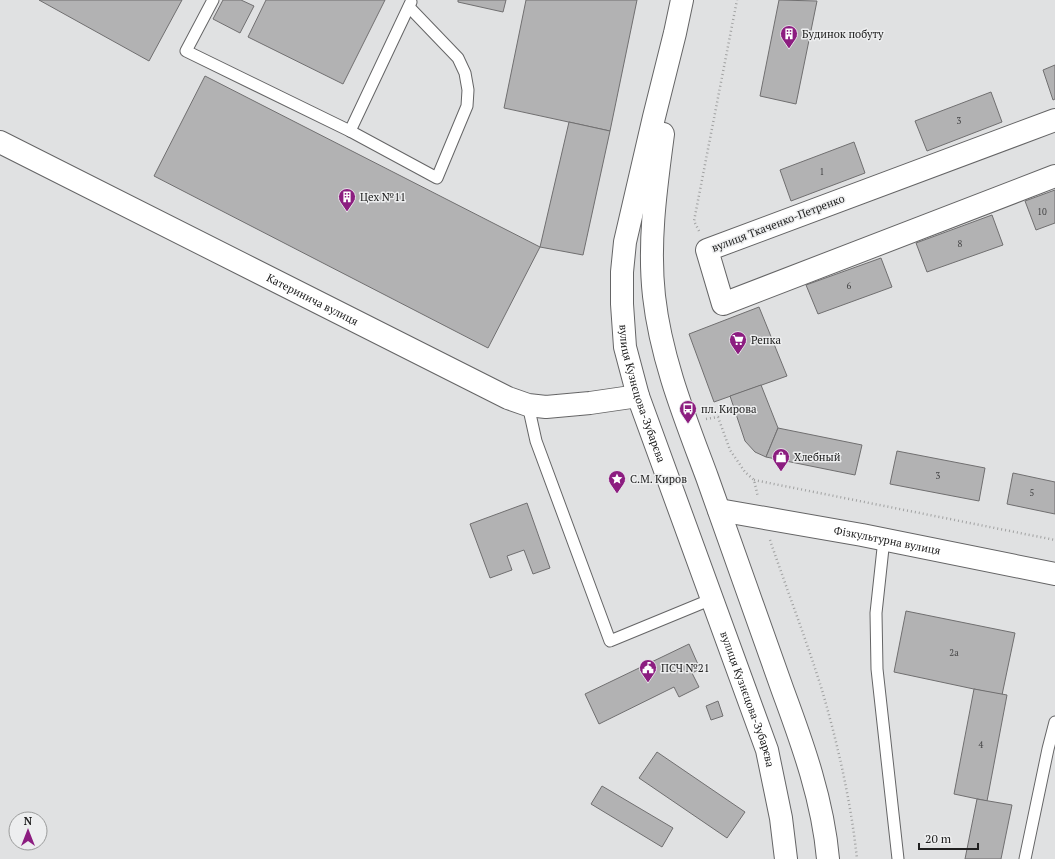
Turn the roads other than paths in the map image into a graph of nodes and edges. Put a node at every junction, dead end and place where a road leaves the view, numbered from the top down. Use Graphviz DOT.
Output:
graph roads {
  1 [pos="213,0"];
  2 [pos="682,0"];
  3 [pos="411,3"];
  4 [pos="675,33"];
  5 [pos="1055,120"];
  6 [pos="350,131"];
  7 [pos="0,142"];
  8 [pos="1055,176"];
  9 [pos="638,396"];
  10 [pos="528,405"];
  11 [pos="719,510"];
  12 [pos="884,539"];
  13 [pos="1055,574"];
  14 [pos="712,600"];
  15 [pos="1055,722"];
  16 [pos="786,859"];
  17 [pos="828,859"];
  18 [pos="898,859"];
  19 [pos="1025,859"];
  1 -- 6 [label="lane"];
  2 -- 4 [label="street, вулиця Кузнєцова-Зубарєва"];
  3 -- 6 [label="lane"];
  3 -- 6 [label="lane"];
  4 -- 9 [label="street, вулиця Кузнєцова-Зубарєва"];
  4 -- 11 [label="street, вулиця Кузнєцова-Зубарєва"];
  5 -- 8 [label="street, вулиця Ткаченко-Петренко"];
  7 -- 10 [label="street, Катеринича вулиця"];
  9 -- 10 [label="street, Катеринича вулиця"];
  9 -- 14 [label="street, вулиця Кузнєцова-Зубарєва"];
  10 -- 14 [label="lane"];
  11 -- 12 [label="street, Фізкультурна вулиця"];
  11 -- 17 [label="street, вулиця Кузнєцова-Зубарєва"];
  12 -- 13 [label="street, Фізкультурна вулиця"];
  12 -- 18 [label="lane"];
  14 -- 16 [label="street, вулиця Кузнєцова-Зубарєва"];
  15 -- 19 [label="lane"];
}
